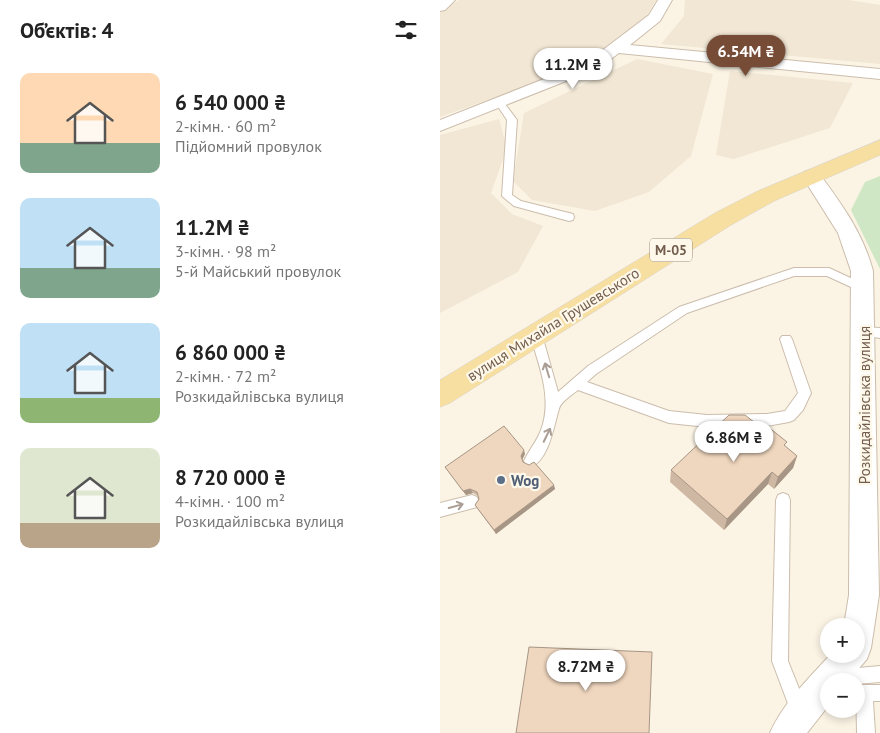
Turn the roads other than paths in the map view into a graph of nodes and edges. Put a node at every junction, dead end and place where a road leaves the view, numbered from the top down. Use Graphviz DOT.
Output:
graph roads {
  1 [pos="448,0"];
  2 [pos="665,0"];
  3 [pos="440,8"];
  4 [pos="615,48"];
  5 [pos="880,74"];
  6 [pos="499,102"];
  7 [pos="440,126"];
  8 [pos="880,147"];
  9 [pos="811,176"];
  10 [pos="569,217"];
  11 [pos="864,289"];
  12 [pos="872,332"];
  13 [pos="536,335"];
  14 [pos="786,339"];
  15 [pos="577,384"];
  16 [pos="440,395"];
  17 [pos="552,405"];
  18 [pos="531,461"];
  19 [pos="783,500"];
  20 [pos="472,502"];
  21 [pos="440,510"];
  22 [pos="870,613"];
  23 [pos="865,626"];
  24 [pos="880,674"];
  25 [pos="865,682"];
  26 [pos="820,689"];
  27 [pos="852,718"];
  28 [pos="866,733"];
  1 -- 3 [label="street"];
  2 -- 4 [label="street"];
  4 -- 5 [label="street"];
  4 -- 6 [label="street"];
  6 -- 7 [label="street"];
  6 -- 10 [label="lane"];
  8 -- 9 [label="main road, вулиця Михайла Грушевського / М-05"];
  9 -- 11 [label="street, Розкидайлівська вулиця"];
  9 -- 13 [label="main road, вулиця Михайла Грушевського / М-05"];
  11 -- 12 [label="street, Розкидайлівська вулиця"];
  11 -- 15 [label="lane"];
  12 -- 22 [label="street, Розкидайлівська вулиця"];
  13 -- 16 [label="main road, вулиця Михайла Грушевського / М-05"];
  17 -- 13 [label="lane, one-way"];
  14 -- 15 [label="lane"];
  15 -- 17 [label="lane"];
  18 -- 17 [label="lane, one-way"];
  19 -- 26 [label="lane"];
  21 -- 20 [label="lane, one-way"];
  22 -- 23 [label="street, Розкидайлівська вулиця"];
  24 -- 25 [label="lane"];
  27 -- 28 [label="lane"];
}
